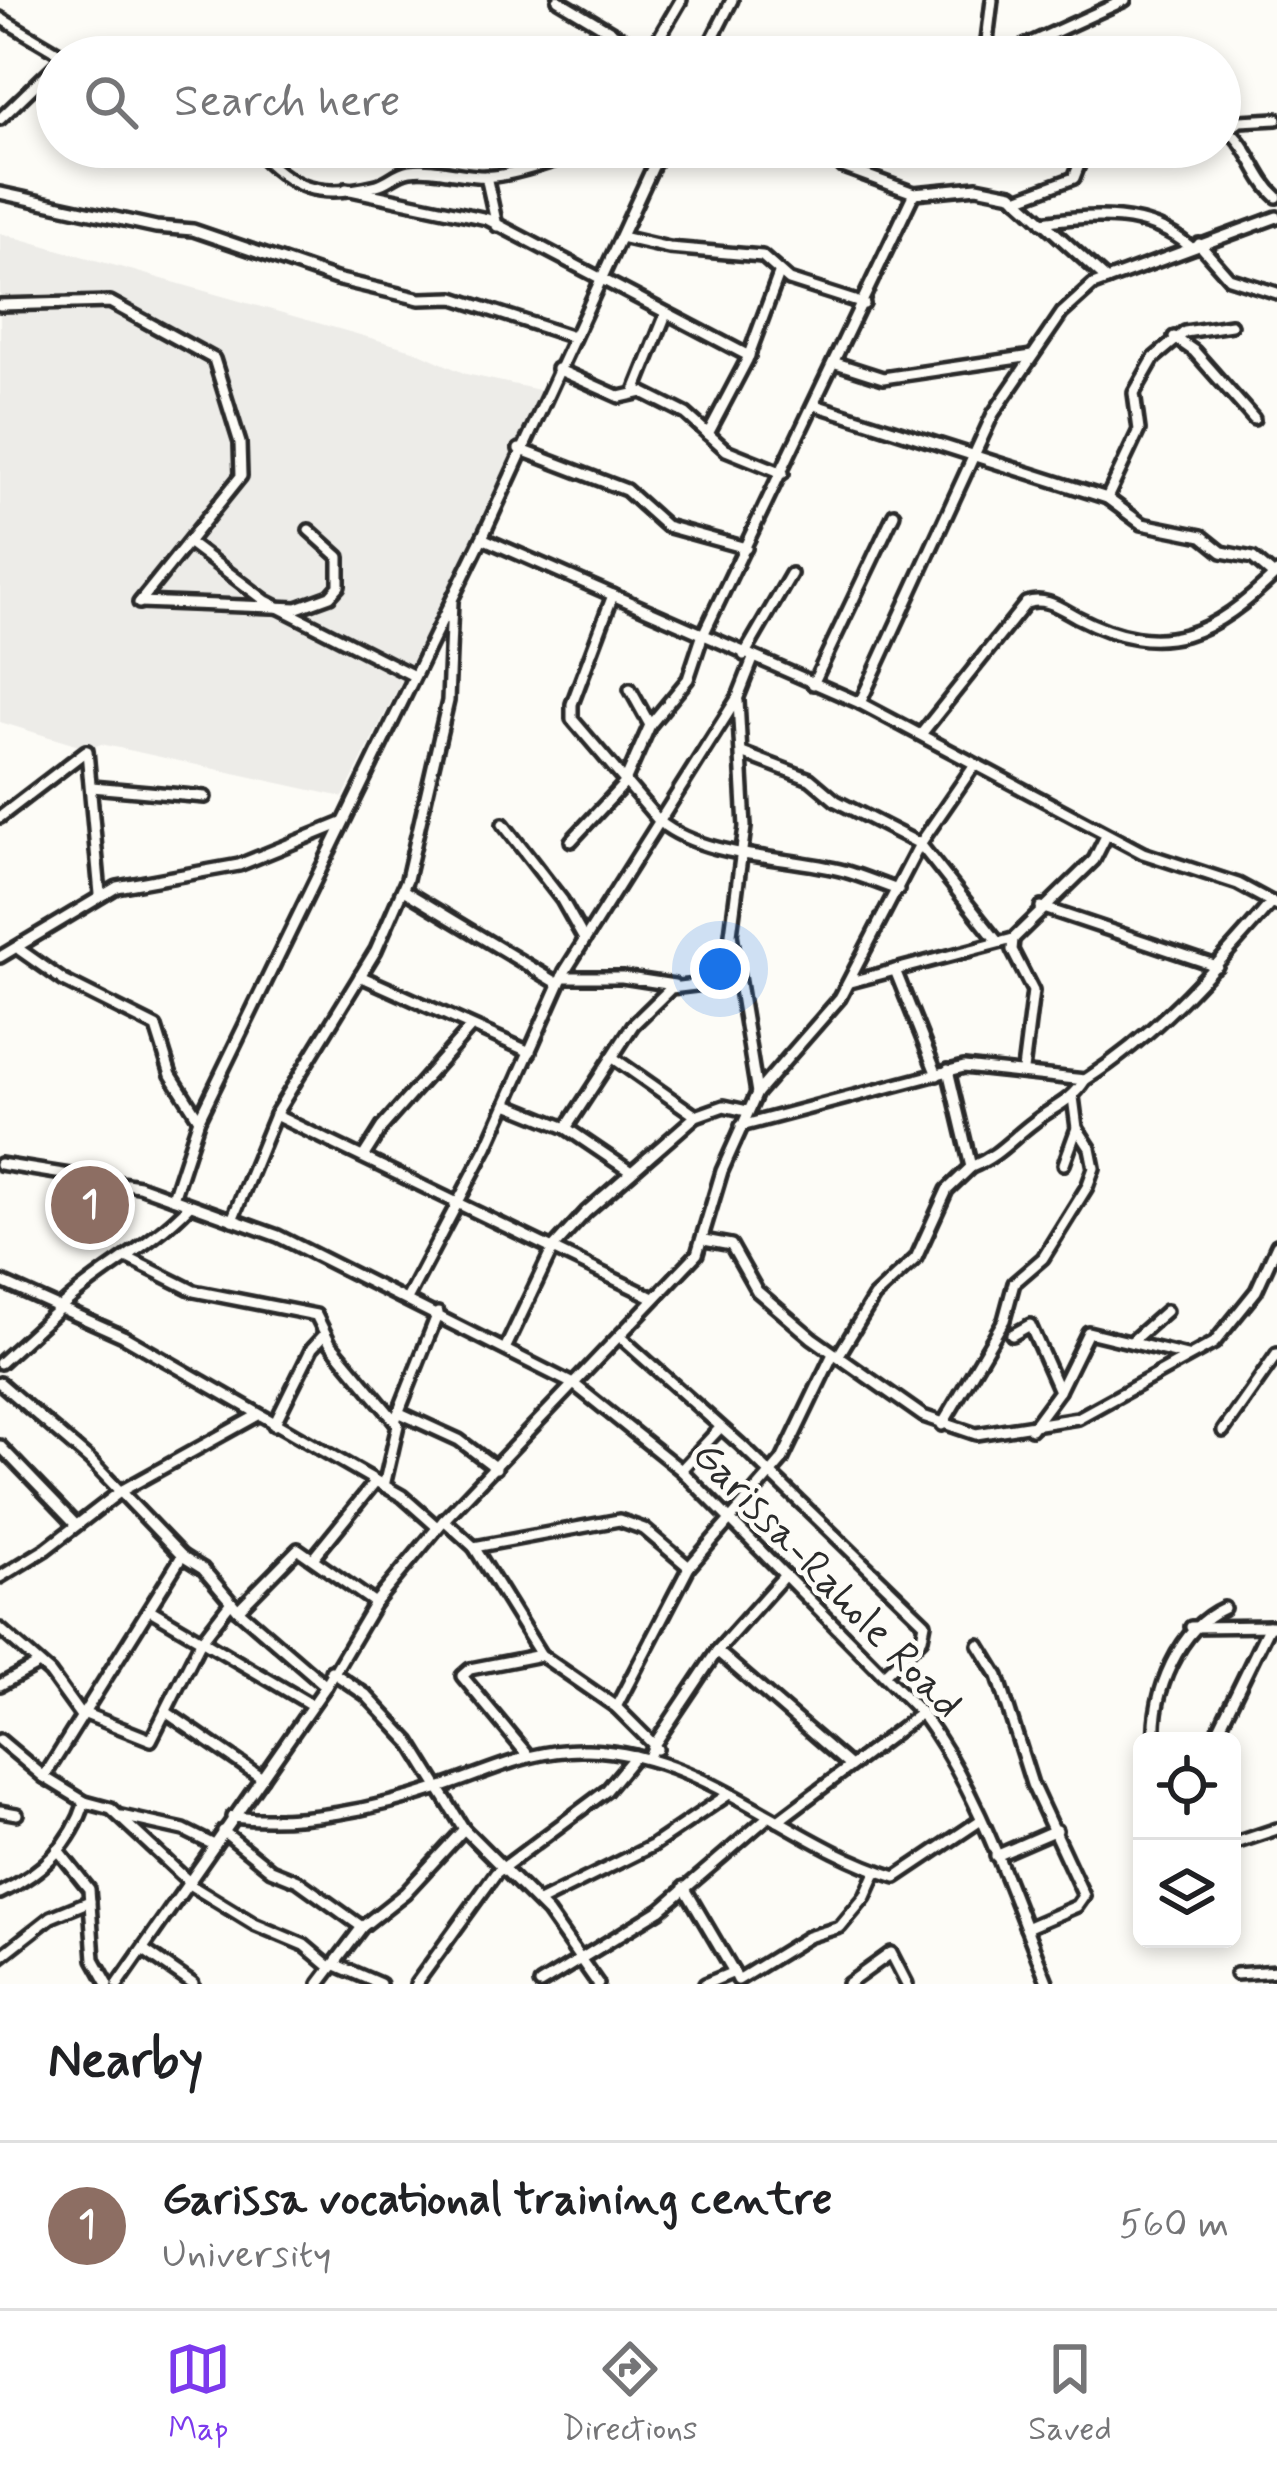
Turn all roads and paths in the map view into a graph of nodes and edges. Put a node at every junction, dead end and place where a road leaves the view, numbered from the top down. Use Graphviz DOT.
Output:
graph roads {
  1 [pos="558,0"];
  2 [pos="681,0"];
  3 [pos="732,0"];
  4 [pos="992,0"];
  5 [pos="1125,0"];
  6 [pos="0,18"];
  7 [pos="620,36"];
  8 [pos="662,36"];
  9 [pos="714,36"];
  10 [pos="988,36"];
  11 [pos="1048,36"];
  12 [pos="36,39"];
  13 [pos="36,84"];
  14 [pos="0,119"];
  15 [pos="1277,119"];
  16 [pos="1241,121"];
  17 [pos="1241,151"];
  18 [pos="276,168"];
  19 [pos="519,168"];
  20 [pos="652,168"];
  21 [pos="846,168"];
  22 [pos="1078,168"];
  23 [pos="485,176"];
  24 [pos="346,188"];
  25 [pos="0,193"];
  26 [pos="914,193"];
  27 [pos="1277,197"];
  28 [pos="1017,199"];
  29 [pos="1277,217"];
  30 [pos="1042,222"];
  31 [pos="497,226"];
  32 [pos="621,237"];
  33 [pos="1194,245"];
  34 [pos="779,274"];
  35 [pos="601,280"];
  36 [pos="1106,280"];
  37 [pos="1277,293"];
  38 [pos="0,304"];
  39 [pos="864,304"];
  40 [pos="666,314"];
  41 [pos="1231,325"];
  42 [pos="573,337"];
  43 [pos="1174,337"];
  44 [pos="749,356"];
  45 [pos="1032,356"];
  46 [pos="836,363"];
  47 [pos="557,369"];
  48 [pos="635,391"];
  49 [pos="815,405"];
  50 [pos="1254,419"];
  51 [pos="708,434"];
  52 [pos="519,449"];
  53 [pos="977,456"];
  54 [pos="783,473"];
  55 [pos="1107,498"];
  56 [pos="894,514"];
  57 [pos="309,530"];
  58 [pos="482,538"];
  59 [pos="189,543"];
  60 [pos="746,548"];
  61 [pos="791,574"];
  62 [pos="1275,575"];
  63 [pos="613,595"];
  64 [pos="452,596"];
  65 [pos="276,607"];
  66 [pos="702,637"];
  67 [pos="749,657"];
  68 [pos="412,675"];
  69 [pos="813,684"];
  70 [pos="630,689"];
  71 [pos="738,697"];
  72 [pos="860,703"];
  73 [pos="650,724"];
  74 [pos="922,733"];
  75 [pos="742,753"];
  76 [pos="973,766"];
  77 [pos="624,784"];
  78 [pos="92,787"];
  79 [pos="205,797"];
  80 [pos="0,817"];
  81 [pos="660,822"];
  82 [pos="342,823"];
  83 [pos="503,824"];
  84 [pos="1106,836"];
  85 [pos="571,841"];
  86 [pos="920,844"];
  87 [pos="743,854"];
  88 [pos="403,890"];
  89 [pos="898,890"];
  90 [pos="100,894"];
  91 [pos="1274,903"];
  92 [pos="1041,907"];
  93 [pos="584,939"];
  94 [pos="1013,939"];
  95 [pos="997,941"];
  96 [pos="20,950"];
  97 [pos="0,957"];
  98 [pos="1217,965"];
  99 [pos="895,970"];
  100 [pos="360,976"];
  101 [pos="736,980"];
  102 [pos="561,981"];
  103 [pos="850,982"];
  104 [pos="674,985"];
  105 [pos="471,1027"];
  106 [pos="530,1052"];
  107 [pos="612,1057"];
  108 [pos="1022,1070"];
  109 [pos="942,1072"];
  110 [pos="1085,1080"];
  111 [pos="757,1093"];
  112 [pos="1073,1097"];
  113 [pos="507,1104"];
  114 [pos="746,1111"];
  115 [pos="275,1115"];
  116 [pos="696,1116"];
  117 [pos="200,1119"];
  118 [pos="741,1126"];
  119 [pos="566,1128"];
  120 [pos="1077,1128"];
  121 [pos="363,1157"];
  122 [pos="0,1164"];
  123 [pos="1064,1164"];
  124 [pos="971,1167"];
  125 [pos="631,1172"];
  126 [pos="173,1198"];
  127 [pos="457,1202"];
  128 [pos="190,1205"];
  129 [pos="232,1220"];
  130 [pos="704,1240"];
  131 [pos="1277,1245"];
  132 [pos="553,1248"];
  133 [pos="130,1259"];
  134 [pos="0,1281"];
  135 [pos="408,1297"];
  136 [pos="654,1298"];
  137 [pos="62,1306"];
  138 [pos="1166,1311"];
  139 [pos="438,1313"];
  140 [pos="325,1334"];
  141 [pos="1012,1335"];
  142 [pos="620,1336"];
  143 [pos="1131,1342"];
  144 [pos="505,1349"];
  145 [pos="840,1353"];
  146 [pos="1277,1354"];
  147 [pos="1187,1356"];
  148 [pos="0,1363"];
  149 [pos="0,1383"];
  150 [pos="574,1385"];
  151 [pos="1059,1391"];
  152 [pos="258,1415"];
  153 [pos="397,1417"];
  154 [pos="274,1425"];
  155 [pos="942,1425"];
  156 [pos="720,1428"];
  157 [pos="1031,1429"];
  158 [pos="1222,1431"];
  159 [pos="0,1446"];
  160 [pos="496,1468"];
  161 [pos="681,1471"];
  162 [pos="769,1474"];
  163 [pos="380,1484"];
  164 [pos="121,1491"];
  165 [pos="729,1519"];
  166 [pos="440,1523"];
  167 [pos="75,1524"];
  168 [pos="474,1547"];
  169 [pos="182,1556"];
  170 [pos="315,1556"];
  171 [pos="689,1567"];
  172 [pos="0,1576"];
  173 [pos="785,1576"];
  174 [pos="375,1603"];
  175 [pos="234,1606"];
  176 [pos="1224,1608"];
  177 [pos="152,1611"];
  178 [pos="1273,1626"];
  179 [pos="1191,1628"];
  180 [pos="0,1629"];
  181 [pos="201,1641"];
  182 [pos="979,1645"];
  183 [pos="717,1651"];
  184 [pos="541,1655"];
  185 [pos="37,1665"];
  186 [pos="331,1671"];
  187 [pos="885,1674"];
  188 [pos="0,1685"];
  189 [pos="326,1687"];
  190 [pos="310,1704"];
  191 [pos="616,1707"];
  192 [pos="166,1712"];
  193 [pos="921,1713"];
  194 [pos="82,1714"];
  195 [pos="1155,1732"];
  196 [pos="1218,1732"];
  197 [pos="0,1740"];
  198 [pos="653,1744"];
  199 [pos="526,1753"];
  200 [pos="635,1756"];
  201 [pos="649,1757"];
  202 [pos="664,1760"];
  203 [pos="850,1766"];
  204 [pos="44,1777"];
  205 [pos="262,1778"];
  206 [pos="441,1788"];
  207 [pos="729,1794"];
  208 [pos="85,1802"];
  209 [pos="0,1811"];
  210 [pos="17,1814"];
  211 [pos="119,1816"];
  212 [pos="232,1817"];
  213 [pos="773,1819"];
  214 [pos="982,1820"];
  215 [pos="464,1829"];
  216 [pos="1277,1829"];
  217 [pos="1056,1830"];
  218 [pos="223,1831"];
  219 [pos="1241,1841"];
  220 [pos="212,1844"];
  221 [pos="58,1850"];
  222 [pos="996,1856"];
  223 [pos="506,1866"];
  224 [pos="876,1872"];
  225 [pos="187,1881"];
  226 [pos="684,1887"];
  227 [pos="0,1893"];
  228 [pos="90,1900"];
  229 [pos="539,1902"];
  230 [pos="362,1927"];
  231 [pos="1026,1928"];
  232 [pos="144,1950"];
  233 [pos="0,1957"];
  234 [pos="578,1960"];
  235 [pos="333,1966"];
  236 [pos="1277,1970"];
  237 [pos="1236,1974"];
  238 [pos="738,1979"];
  239 [pos="1047,1983"];
  240 [pos="108,1984"];
  241 [pos="118,1984"];
  242 [pos="193,1984"];
  243 [pos="319,1984"];
  244 [pos="380,1984"];
  245 [pos="416,1984"];
  246 [pos="540,1984"];
  247 [pos="598,1984"];
  248 [pos="705,1984"];
  249 [pos="848,1984"];
  250 [pos="907,1984"];
  1 -- 7 [label="street"];
  2 -- 8 [label="street"];
  3 -- 9 [label="street"];
  4 -- 10 [label="street"];
  5 -- 11 [label="street"];
  6 -- 12 [label="street"];
  13 -- 14 [label="street"];
  15 -- 16 [label="street"];
  17 -- 27 [label="street"];
  18 -- 24 [label="street"];
  19 -- 23 [label="street"];
  20 -- 32 [label="street"];
  21 -- 26 [label="street"];
  22 -- 28 [label="street"];
  23 -- 24 [label="street"];
  23 -- 31 [label="street"];
  24 -- 31 [label="street"];
  25 -- 42 [label="street"];
  26 -- 28 [label="street"];
  26 -- 39 [label="street"];
  28 -- 30 [label="street"];
  29 -- 33 [label="street"];
  30 -- 33 [label="street"];
  30 -- 36 [label="street"];
  31 -- 35 [label="street"];
  32 -- 34 [label="street"];
  32 -- 35 [label="street"];
  33 -- 36 [label="street"];
  33 -- 37 [label="street"];
  34 -- 39 [label="street"];
  34 -- 44 [label="street"];
  35 -- 40 [label="street"];
  35 -- 42 [label="street"];
  36 -- 45 [label="street"];
  38 -- 59 [label="street"];
  39 -- 46 [label="street"];
  40 -- 44 [label="street"];
  40 -- 48 [label="street"];
  41 -- 43 [label="street"];
  42 -- 47 [label="street"];
  43 -- 50 [label="street"];
  43 -- 55 [label="street"];
  44 -- 51 [label="street"];
  45 -- 46 [label="street"];
  45 -- 53 [label="street"];
  46 -- 49 [label="street"];
  47 -- 48 [label="street"];
  47 -- 52 [label="street"];
  48 -- 51 [label="street"];
  49 -- 53 [label="street"];
  49 -- 54 [label="street"];
  51 -- 54 [label="street"];
  52 -- 58 [label="street"];
  52 -- 60 [label="street"];
  53 -- 55 [label="street"];
  53 -- 72 [label="street"];
  54 -- 60 [label="street"];
  55 -- 62 [label="street"];
  56 -- 69 [label="street"];
  57 -- 65 [label="street"];
  58 -- 63 [label="street"];
  58 -- 64 [label="street"];
  59 -- 65 [label="street"];
  59 -- 65 [label="street"];
  60 -- 66 [label="street"];
  61 -- 67 [label="street"];
  62 -- 74 [label="street"];
  63 -- 66 [label="street"];
  63 -- 77 [label="street"];
  64 -- 68 [label="street"];
  64 -- 88 [label="street"];
  65 -- 68 [label="street"];
  66 -- 67 [label="street"];
  66 -- 73 [label="street"];
  67 -- 69 [label="street"];
  67 -- 71 [label="street"];
  68 -- 82 [label="street"];
  69 -- 72 [label="street"];
  70 -- 73 [label="street"];
  71 -- 75 [label="street"];
  71 -- 81 [label="street"];
  72 -- 74 [label="street"];
  73 -- 77 [label="street"];
  74 -- 76 [label="street"];
  75 -- 86 [label="street"];
  75 -- 87 [label="street"];
  76 -- 84 [label="street"];
  76 -- 86 [label="street"];
  77 -- 81 [label="street"];
  77 -- 85 [label="street"];
  78 -- 79 [label="street"];
  78 -- 80 [label="street"];
  78 -- 90 [label="street"];
  81 -- 87 [label="street"];
  81 -- 93 [label="street"];
  82 -- 90 [label="street"];
  82 -- 117 [label="street"];
  83 -- 93 [label="street"];
  84 -- 91 [label="street"];
  84 -- 92 [label="street"];
  86 -- 89 [label="street"];
  86 -- 95 [label="street"];
  87 -- 89 [label="street"];
  87 -- 101 [label="street"];
  88 -- 100 [label="street"];
  88 -- 102 [label="street"];
  89 -- 103 [label="street"];
  90 -- 96 [label="street"];
  91 -- 98 [label="street"];
  92 -- 94 [label="street"];
  92 -- 98 [label="street"];
  93 -- 102 [label="street"];
  94 -- 95 [label="street"];
  94 -- 108 [label="street"];
  95 -- 99 [label="street"];
  96 -- 97 [label="street"];
  96 -- 117 [label="street"];
  98 -- 110 [label="street"];
  99 -- 103 [label="street"];
  99 -- 109 [label="street"];
  100 -- 105 [label="street"];
  100 -- 115 [label="street"];
  101 -- 104 [label="street"];
  101 -- 111 [label="street"];
  102 -- 104 [label="street"];
  102 -- 106 [label="street"];
  103 -- 111 [label="street"];
  104 -- 107 [label="street"];
  105 -- 106 [label="street"];
  105 -- 121 [label="street"];
  106 -- 113 [label="street"];
  107 -- 116 [label="street"];
  107 -- 119 [label="street"];
  108 -- 109 [label="street"];
  108 -- 110 [label="street"];
  109 -- 118 [label="street"];
  109 -- 124 [label="street"];
  110 -- 112 [label="street"];
  111 -- 114 [label="street"];
  112 -- 120 [label="street"];
  112 -- 124 [label="street"];
  113 -- 119 [label="street"];
  113 -- 127 [label="street"];
  114 -- 116 [label="street"];
  114 -- 118 [label="street"];
  115 -- 121 [label="street"];
  115 -- 129 [label="street"];
  116 -- 125 [label="street"];
  117 -- 126 [label="street"];
  118 -- 130 [label="street"];
  119 -- 125 [label="street"];
  120 -- 123 [label="street"];
  120 -- 155 [label="street"];
  121 -- 127 [label="street"];
  122 -- 126 [label="street, Garissa-Rahole Road"];
  124 -- 145 [label="street"];
  125 -- 132 [label="street"];
  126 -- 128 [label="street, Garissa-Rahole Road"];
  127 -- 132 [label="street"];
  127 -- 135 [label="street"];
  128 -- 129 [label="street, Garissa-Rahole Road"];
  128 -- 133 [label="street"];
  129 -- 135 [label="street, Garissa-Rahole Road"];
  130 -- 136 [label="street"];
  130 -- 145 [label="street"];
  131 -- 147 [label="street"];
  132 -- 136 [label="street"];
  132 -- 144 [label="street"];
  133 -- 137 [label="street"];
  133 -- 140 [label="street"];
  134 -- 137 [label="street"];
  135 -- 139 [label="street, Garissa-Rahole Road"];
  136 -- 142 [label="street"];
  137 -- 148 [label="street"];
  137 -- 152 [label="street"];
  138 -- 143 [label="street"];
  139 -- 144 [label="street, Garissa-Rahole Road"];
  139 -- 153 [label="street"];
  140 -- 153 [label="street"];
  140 -- 154 [label="street"];
  141 -- 151 [label="street"];
  142 -- 150 [label="street"];
  142 -- 156 [label="street"];
  143 -- 147 [label="street"];
  143 -- 151 [label="street"];
  144 -- 150 [label="street, Garissa-Rahole Road"];
  145 -- 155 [label="street"];
  145 -- 162 [label="street"];
  146 -- 158 [label="street"];
  147 -- 157 [label="street"];
  149 -- 164 [label="street"];
  150 -- 160 [label="street"];
  150 -- 161 [label="street, Garissa-Rahole Road"];
  151 -- 157 [label="street"];
  152 -- 154 [label="street"];
  152 -- 164 [label="street"];
  153 -- 160 [label="street"];
  153 -- 163 [label="street"];
  154 -- 163 [label="street"];
  155 -- 157 [label="street"];
  156 -- 161 [label="street"];
  156 -- 162 [label="street"];
  159 -- 167 [label="street"];
  160 -- 166 [label="street"];
  161 -- 165 [label="street, Garissa-Rahole Road"];
  162 -- 165 [label="street"];
  162 -- 187 [label="street"];
  163 -- 166 [label="street"];
  163 -- 170 [label="street"];
  164 -- 167 [label="street"];
  164 -- 169 [label="street"];
  165 -- 171 [label="street"];
  165 -- 173 [label="street, Garissa-Rahole Road"];
  166 -- 168 [label="street"];
  166 -- 174 [label="street"];
  167 -- 172 [label="street"];
  168 -- 171 [label="street"];
  168 -- 184 [label="street"];
  169 -- 175 [label="street"];
  169 -- 177 [label="street"];
  170 -- 174 [label="street"];
  170 -- 175 [label="street"];
  171 -- 191 [label="street"];
  173 -- 183 [label="street"];
  173 -- 187 [label="street, Garissa-Rahole Road"];
  174 -- 186 [label="street"];
  175 -- 181 [label="street"];
  175 -- 189 [label="street"];
  176 -- 179 [label="street"];
  177 -- 181 [label="street"];
  177 -- 194 [label="street"];
  178 -- 179 [label="street"];
  178 -- 196 [label="street"];
  179 -- 195 [label="street"];
  180 -- 185 [label="street"];
  181 -- 190 [label="street"];
  181 -- 192 [label="street"];
  182 -- 217 [label="street"];
  183 -- 198 [label="street"];
  183 -- 203 [label="street"];
  184 -- 191 [label="street"];
  184 -- 199 [label="street"];
  185 -- 188 [label="street"];
  185 -- 194 [label="street"];
  186 -- 189 [label="street"];
  186 -- 206 [label="street"];
  187 -- 193 [label="street, Garissa-Rahole Road"];
  189 -- 190 [label="street"];
  190 -- 205 [label="street"];
  191 -- 198 [label="street"];
  192 -- 194 [label="street"];
  192 -- 205 [label="street"];
  193 -- 203 [label="street"];
  193 -- 214 [label="street, Garissa-Rahole Road"];
  194 -- 204 [label="street"];
  197 -- 204 [label="street"];
  198 -- 201 [label="street"];
  198 -- 202 [label="street"];
  199 -- 200 [label="street"];
  199 -- 206 [label="street"];
  200 -- 201 [label="street"];
  200 -- 223 [label="street"];
  201 -- 202 [label="street"];
  202 -- 207 [label="street"];
  203 -- 213 [label="street"];
  204 -- 208 [label="street"];
  205 -- 212 [label="street"];
  206 -- 212 [label="street"];
  206 -- 215 [label="street"];
  207 -- 213 [label="street"];
  207 -- 229 [label="street"];
  208 -- 211 [label="street"];
  208 -- 221 [label="street"];
  209 -- 210 [label="street"];
  211 -- 220 [label="street"];
  211 -- 225 [label="street"];
  212 -- 218 [label="street"];
  213 -- 224 [label="street"];
  213 -- 226 [label="street"];
  214 -- 222 [label="street, Garissa-Rahole Road"];
  214 -- 224 [label="street"];
  215 -- 223 [label="street"];
  215 -- 230 [label="street"];
  216 -- 219 [label="street"];
  217 -- 222 [label="street"];
  217 -- 231 [label="street"];
  218 -- 220 [label="street"];
  218 -- 230 [label="street"];
  220 -- 225 [label="street"];
  221 -- 227 [label="street"];
  221 -- 228 [label="street"];
  222 -- 231 [label="street, Garissa-Rahole Road"];
  223 -- 229 [label="street"];
  223 -- 245 [label="street"];
  224 -- 238 [label="street"];
  225 -- 232 [label="street"];
  225 -- 235 [label="street"];
  226 -- 234 [label="street"];
  226 -- 238 [label="street"];
  228 -- 233 [label="street"];
  228 -- 240 [label="street"];
  229 -- 234 [label="street"];
  230 -- 235 [label="street"];
  231 -- 239 [label="street, Garissa-Rahole Road"];
  232 -- 241 [label="street"];
  232 -- 242 [label="street"];
  234 -- 246 [label="street"];
  234 -- 247 [label="street"];
  235 -- 243 [label="street"];
  235 -- 244 [label="street"];
  236 -- 237 [label="street"];
  238 -- 248 [label="street"];
  249 -- 250 [label="street"];
}
